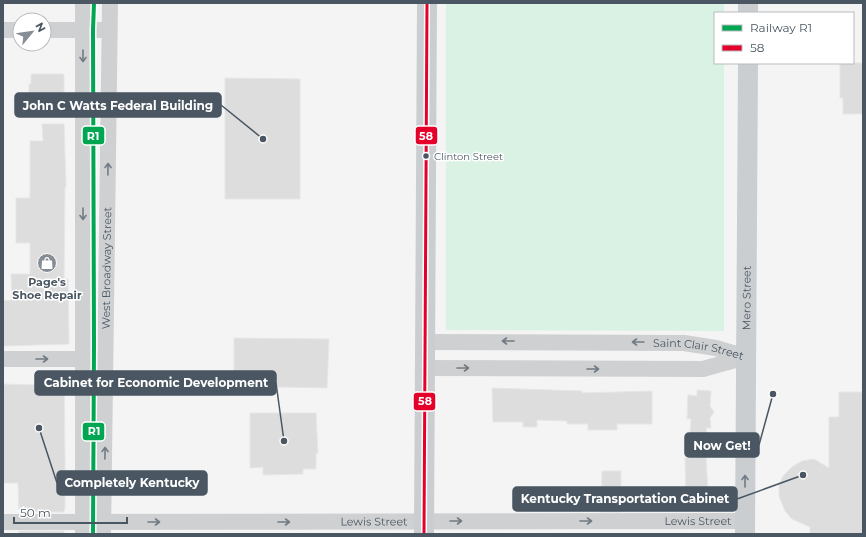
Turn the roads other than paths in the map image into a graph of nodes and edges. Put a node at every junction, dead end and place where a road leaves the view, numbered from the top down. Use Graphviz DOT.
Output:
graph roads {
  1 [pos="83,3"];
  2 [pos="110,3"];
  3 [pos="427,3"];
  4 [pos="52,30"];
  5 [pos="83,30"];
  6 [pos="109,30"];
  7 [pos="748,64"];
  8 [pos="108,194"];
  9 [pos="83,195"];
  10 [pos="424,342"];
  11 [pos="746,357"];
  12 [pos="3,359"];
  13 [pos="83,359"];
  14 [pos="424,368"];
  15 [pos="3,522"];
  16 [pos="745,527"];
  17 [pos="83,528"];
  18 [pos="104,528"];
  19 [pos="424,528"];
  1 -- 5 [label="street, West Broadway Street"];
  2 -- 6 [label="street, West Broadway Street"];
  3 -- 10 [label="main road"];
  4 -- 5 [label="street"];
  5 -- 6 [label="street"];
  5 -- 9 [label="street, West Broadway Street, one-way"];
  8 -- 6 [label="street, West Broadway Street, one-way"];
  7 -- 11 [label="main road, Mero Street"];
  8 -- 9 [label="street"];
  18 -- 8 [label="street, West Broadway Street, one-way"];
  9 -- 13 [label="street, West Broadway Street, one-way"];
  11 -- 10 [label="street, Saint Clair Street, one-way"];
  10 -- 14 [label="main road"];
  14 -- 11 [label="street, Saint Clair Street, one-way"];
  16 -- 11 [label="main road, Mero Street, one-way"];
  12 -- 13 [label="street, one-way"];
  13 -- 17 [label="street, West Broadway Street"];
  14 -- 19 [label="main road"];
  15 -- 17 [label="street, Lewis Street"];
  19 -- 16 [label="street, Lewis Street, one-way"];
  17 -- 18 [label="street, Lewis Street"];
  18 -- 19 [label="street, Lewis Street, one-way"];
}
